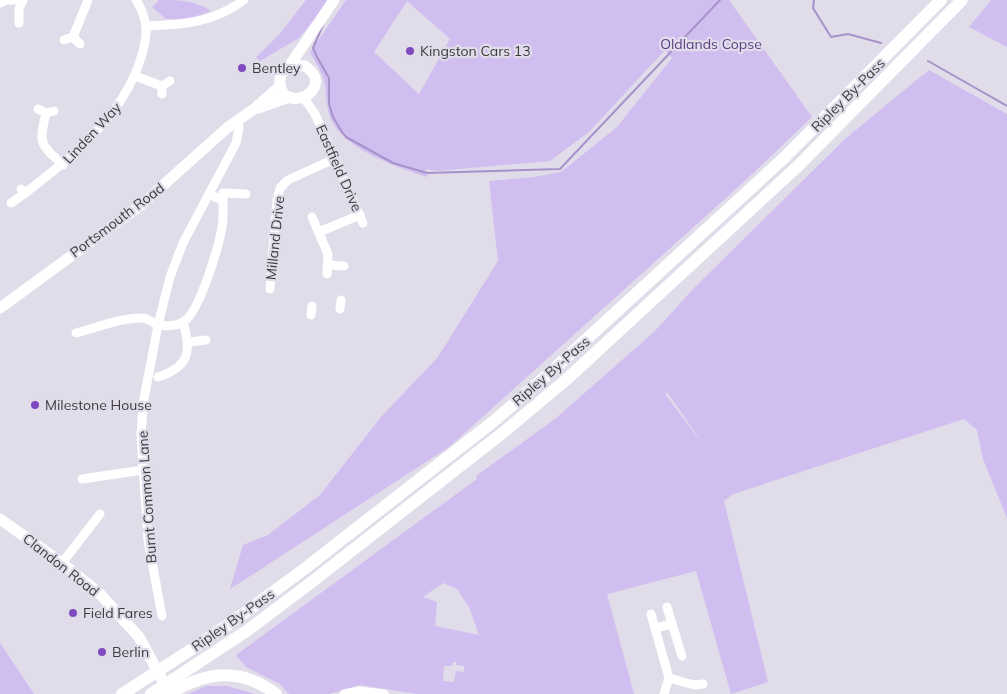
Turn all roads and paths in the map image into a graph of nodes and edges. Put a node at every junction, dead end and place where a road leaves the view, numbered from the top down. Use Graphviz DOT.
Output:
graph roads {
  1 [pos="23,0"];
  2 [pos="88,0"];
  3 [pos="136,0"];
  4 [pos="244,0"];
  5 [pos="941,0"];
  6 [pos="962,0"];
  7 [pos="333,2"];
  8 [pos="0,3"];
  9 [pos="19,23"];
  10 [pos="147,26"];
  11 [pos="307,38"];
  12 [pos="80,44"];
  13 [pos="290,65"];
  14 [pos="308,68"];
  15 [pos="135,76"];
  16 [pos="280,86"];
  17 [pos="165,87"];
  18 [pos="307,95"];
  19 [pos="290,97"];
  20 [pos="254,109"];
  21 [pos="46,111"];
  22 [pos="238,119"];
  23 [pos="227,128"];
  24 [pos="229,154"];
  25 [pos="334,159"];
  26 [pos="63,165"];
  27 [pos="209,194"];
  28 [pos="246,194"];
  29 [pos="223,201"];
  30 [pos="11,203"];
  31 [pos="312,217"];
  32 [pos="319,232"];
  33 [pos="328,264"];
  34 [pos="344,266"];
  35 [pos="327,274"];
  36 [pos="270,289"];
  37 [pos="0,308"];
  38 [pos="90,319"];
  39 [pos="183,322"];
  40 [pos="158,325"];
  41 [pos="92,329"];
  42 [pos="76,333"];
  43 [pos="206,340"];
  44 [pos="188,342"];
  45 [pos="158,377"];
  46 [pos="143,470"];
  47 [pos="82,479"];
  48 [pos="100,514"];
  49 [pos="0,519"];
  50 [pos="62,563"];
  51 [pos="667,607"];
  52 [pos="651,614"];
  53 [pos="162,616"];
  54 [pos="672,624"];
  55 [pos="655,628"];
  56 [pos="682,656"];
  57 [pos="669,678"];
  58 [pos="703,684"];
  59 [pos="122,694"];
  60 [pos="151,694"];
  61 [pos="169,694"];
  62 [pos="276,694"];
  63 [pos="344,694"];
  64 [pos="384,694"];
  65 [pos="664,694"];
  1 -- 8 [label="street"];
  1 -- 9 [label="street"];
  2 -- 12 [label="street"];
  3 -- 10 [label="street"];
  4 -- 10 [label="street"];
  5 -- 59 [label="highway, Ripley By-Pass"];
  6 -- 60 [label="highway, Ripley By-Pass"];
  7 -- 11 [label="main road, Portsmouth Road"];
  10 -- 15 [label="street, Linden Way"];
  11 -- 13 [label="main road, Portsmouth Road"];
  11 -- 14 [label="main road"];
  13 -- 14 [label="main road"];
  13 -- 16 [label="main road, Portsmouth Road"];
  14 -- 18 [label="main road"];
  15 -- 17 [label="street"];
  15 -- 26 [label="street, Linden Way"];
  16 -- 19 [label="main road"];
  16 -- 20 [label="main road, Portsmouth Road"];
  18 -- 19 [label="main road, Portsmouth Road"];
  18 -- 25 [label="street, Eastfield Drive"];
  19 -- 20 [label="main road, Portsmouth Road"];
  20 -- 22 [label="main road, Portsmouth Road"];
  21 -- 26 [label="street"];
  22 -- 23 [label="main road, Portsmouth Road"];
  22 -- 24 [label="street, Burnt Common Lane"];
  23 -- 24 [label="street, Burnt Common Lane"];
  23 -- 37 [label="main road, Portsmouth Road"];
  24 -- 27 [label="street, Burnt Common Lane"];
  25 -- 32 [label="street, Eastfield Drive"];
  25 -- 36 [label="street, Milland Drive"];
  26 -- 30 [label="street, Linden Way"];
  27 -- 29 [label="street"];
  27 -- 40 [label="street, Burnt Common Lane"];
  28 -- 29 [label="street"];
  29 -- 39 [label="street"];
  31 -- 32 [label="street"];
  32 -- 33 [label="street"];
  33 -- 34 [label="street"];
  33 -- 35 [label="street"];
  38 -- 41 [label="street"];
  39 -- 40 [label="street"];
  39 -- 44 [label="street"];
  40 -- 41 [label="street"];
  40 -- 46 [label="street, Burnt Common Lane"];
  41 -- 42 [label="street"];
  43 -- 44 [label="street"];
  44 -- 45 [label="street"];
  46 -- 47 [label="street"];
  46 -- 53 [label="street, Burnt Common Lane"];
  48 -- 50 [label="street"];
  49 -- 50 [label="main road, Clandon Road"];
  50 -- 61 [label="main road, Clandon Road"];
  51 -- 54 [label="street"];
  52 -- 55 [label="street"];
  54 -- 55 [label="street"];
  54 -- 56 [label="street"];
  55 -- 57 [label="street"];
  57 -- 58 [label="street"];
  57 -- 65 [label="street"];
  61 -- 62 [label="highway"];
  63 -- 64 [label="street"];
}
